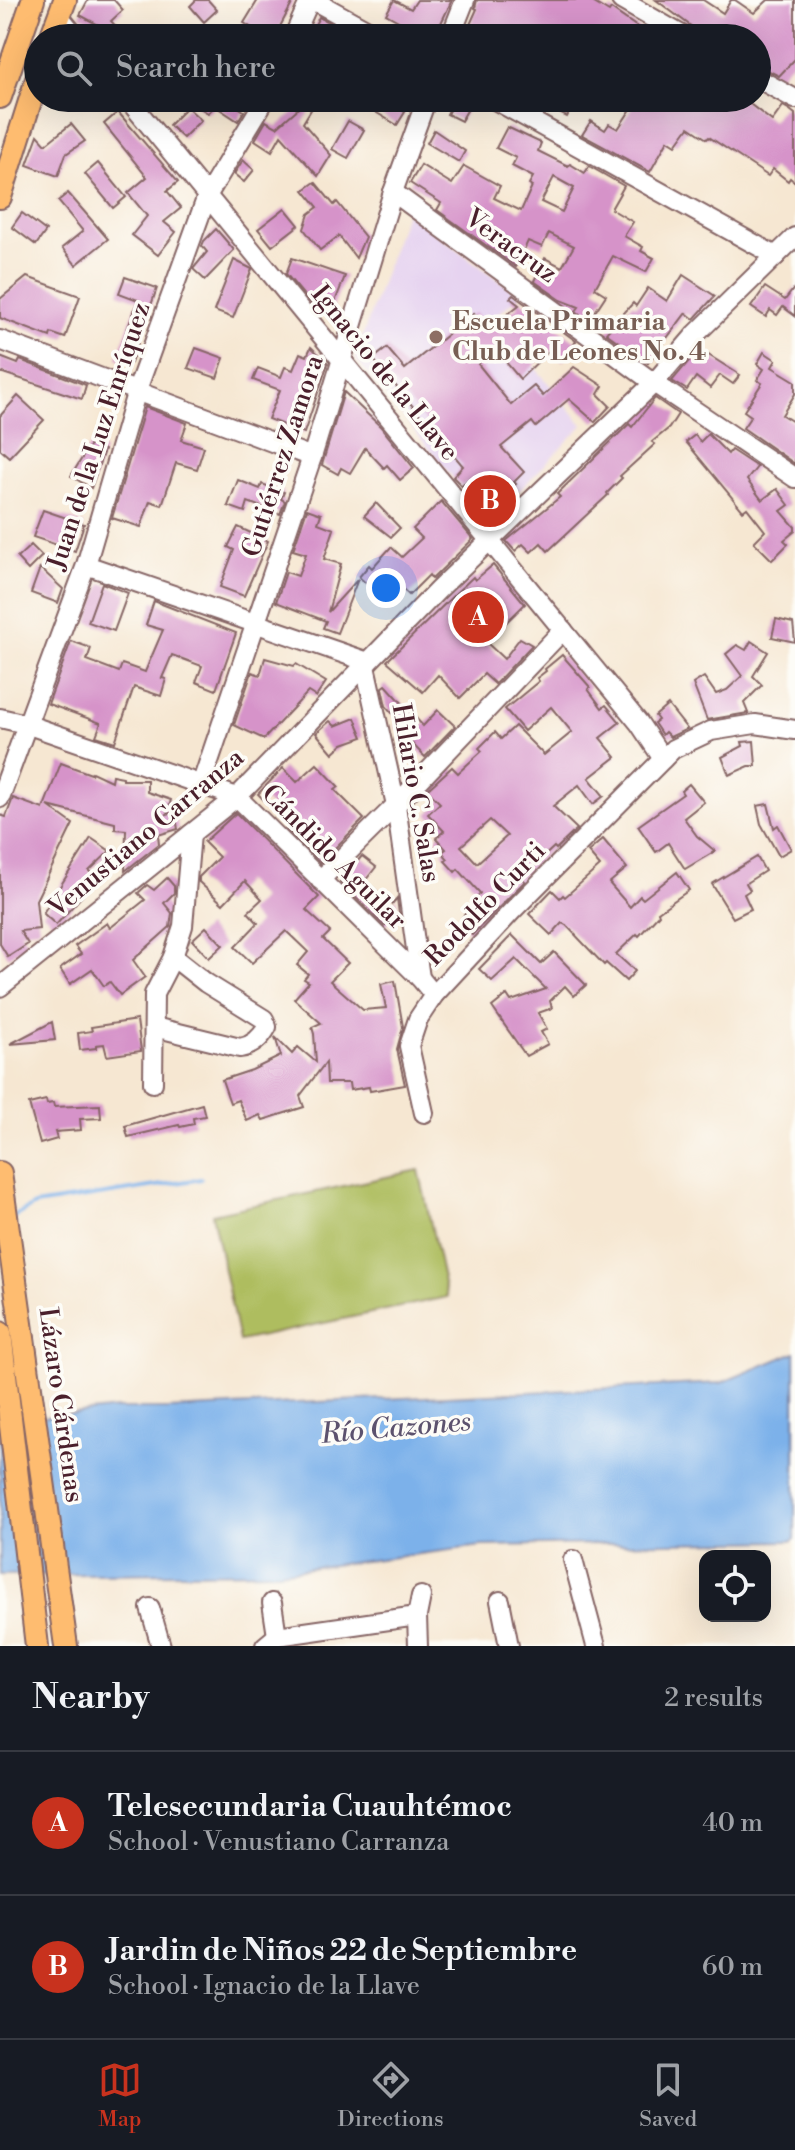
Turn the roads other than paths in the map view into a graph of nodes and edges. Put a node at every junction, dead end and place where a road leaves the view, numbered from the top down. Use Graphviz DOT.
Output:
graph roads {
  1 [pos="33,0"];
  2 [pos="311,0"];
  3 [pos="465,0"];
  4 [pos="621,0"];
  5 [pos="25,24"];
  6 [pos="300,24"];
  7 [pos="356,24"];
  8 [pos="456,24"];
  9 [pos="663,24"];
  10 [pos="24,26"];
  11 [pos="771,83"];
  12 [pos="791,91"];
  13 [pos="1,94"];
  14 [pos="24,104"];
  15 [pos="26,112"];
  16 [pos="138,112"];
  17 [pos="258,112"];
  18 [pos="422,112"];
  19 [pos="516,112"];
  20 [pos="393,192"];
  21 [pos="207,196"];
  22 [pos="0,197"];
  23 [pos="795,237"];
  24 [pos="776,256"];
  25 [pos="0,340"];
  26 [pos="342,361"];
  27 [pos="654,383"];
  28 [pos="137,390"];
  29 [pos="312,457"];
  30 [pos="795,478"];
  31 [pos="489,540"];
  32 [pos="86,565"];
  33 [pos="255,624"];
  34 [pos="563,630"];
  35 [pos="366,664"];
  36 [pos="0,718"];
  37 [pos="26,724"];
  38 [pos="795,730"];
  39 [pos="663,759"];
  40 [pos="201,785"];
  41 [pos="237,797"];
  42 [pos="0,798"];
  43 [pos="396,805"];
  44 [pos="191,834"];
  45 [pos="320,880"];
  46 [pos="173,957"];
  47 [pos="420,978"];
  48 [pos="0,987"];
  49 [pos="434,995"];
  50 [pos="154,1027"];
  51 [pos="153,1083"];
  52 [pos="424,1113"];
  53 [pos="0,1173"];
  54 [pos="0,1333"];
  55 [pos="573,1560"];
  56 [pos="421,1596"];
  57 [pos="500,1601"];
  58 [pos="272,1603"];
  59 [pos="150,1608"];
  60 [pos="417,1616"];
  61 [pos="271,1641"];
  62 [pos="37,1646"];
  63 [pos="66,1646"];
  64 [pos="161,1646"];
  65 [pos="418,1646"];
  66 [pos="509,1646"];
  67 [pos="596,1646"];
  1 -- 5 [label="main road"];
  2 -- 6 [label="street"];
  2 -- 7 [label="street"];
  3 -- 8 [label="street"];
  4 -- 9 [label="street"];
  10 -- 13 [label="main road"];
  11 -- 12 [label="street"];
  13 -- 14 [label="street"];
  15 -- 22 [label="main road"];
  16 -- 21 [label="street, Ignacio de la Llave"];
  17 -- 21 [label="street, Juan de la Luz Enríquez"];
  18 -- 20 [label="street, Gutiérrez Zamora"];
  19 -- 24 [label="street"];
  20 -- 26 [label="street, Gutiérrez Zamora"];
  20 -- 27 [label="street, Veracruz"];
  21 -- 26 [label="street, Ignacio de la Llave"];
  21 -- 28 [label="street, Juan de la Luz Enríquez"];
  23 -- 24 [label="street, Venustiano Carranza"];
  24 -- 27 [label="street, Venustiano Carranza"];
  25 -- 28 [label="street"];
  26 -- 29 [label="street, Gutiérrez Zamora"];
  26 -- 31 [label="street, Ignacio de la Llave"];
  27 -- 30 [label="street, Veracruz"];
  27 -- 31 [label="street, Venustiano Carranza"];
  28 -- 29 [label="street"];
  28 -- 32 [label="street, Juan de la Luz Enríquez"];
  29 -- 33 [label="street, Gutiérrez Zamora"];
  31 -- 34 [label="street, Ignacio de la Llave"];
  31 -- 35 [label="street, Venustiano Carranza"];
  32 -- 33 [label="street"];
  32 -- 37 [label="street, Juan de la Luz Enríquez"];
  33 -- 35 [label="street"];
  33 -- 40 [label="street, Gutiérrez Zamora"];
  34 -- 39 [label="street, Ignacio de la Llave"];
  34 -- 43 [label="street"];
  35 -- 41 [label="street, Venustiano Carranza"];
  35 -- 43 [label="street, Hilario C. Salas"];
  36 -- 37 [label="street, Cándido Aguilar"];
  37 -- 40 [label="street, Cándido Aguilar"];
  37 -- 42 [label="street, Juan de la Luz Enríquez"];
  38 -- 39 [label="street"];
  39 -- 49 [label="street, Rodolfo Curti"];
  40 -- 41 [label="street, Cándido Aguilar"];
  41 -- 44 [label="street, Venustiano Carranza"];
  41 -- 45 [label="street, Cándido Aguilar"];
  43 -- 45 [label="street"];
  43 -- 47 [label="street, Hilario C. Salas"];
  44 -- 46 [label="street"];
  44 -- 48 [label="street, Venustiano Carranza"];
  45 -- 47 [label="street, Cándido Aguilar"];
  46 -- 50 [label="street"];
  46 -- 50 [label="street"];
  47 -- 49 [label="street, Cándido Aguilar"];
  49 -- 52 [label="street, Rodolfo Curti"];
  50 -- 51 [label="street"];
  53 -- 63 [label="main road, Lázaro Cárdenas"];
  54 -- 62 [label="main road"];
  55 -- 67 [label="street"];
  56 -- 60 [label="street"];
  57 -- 66 [label="street"];
  58 -- 61 [label="street"];
  59 -- 64 [label="street"];
  60 -- 61 [label="street"];
  60 -- 65 [label="street"];
}
